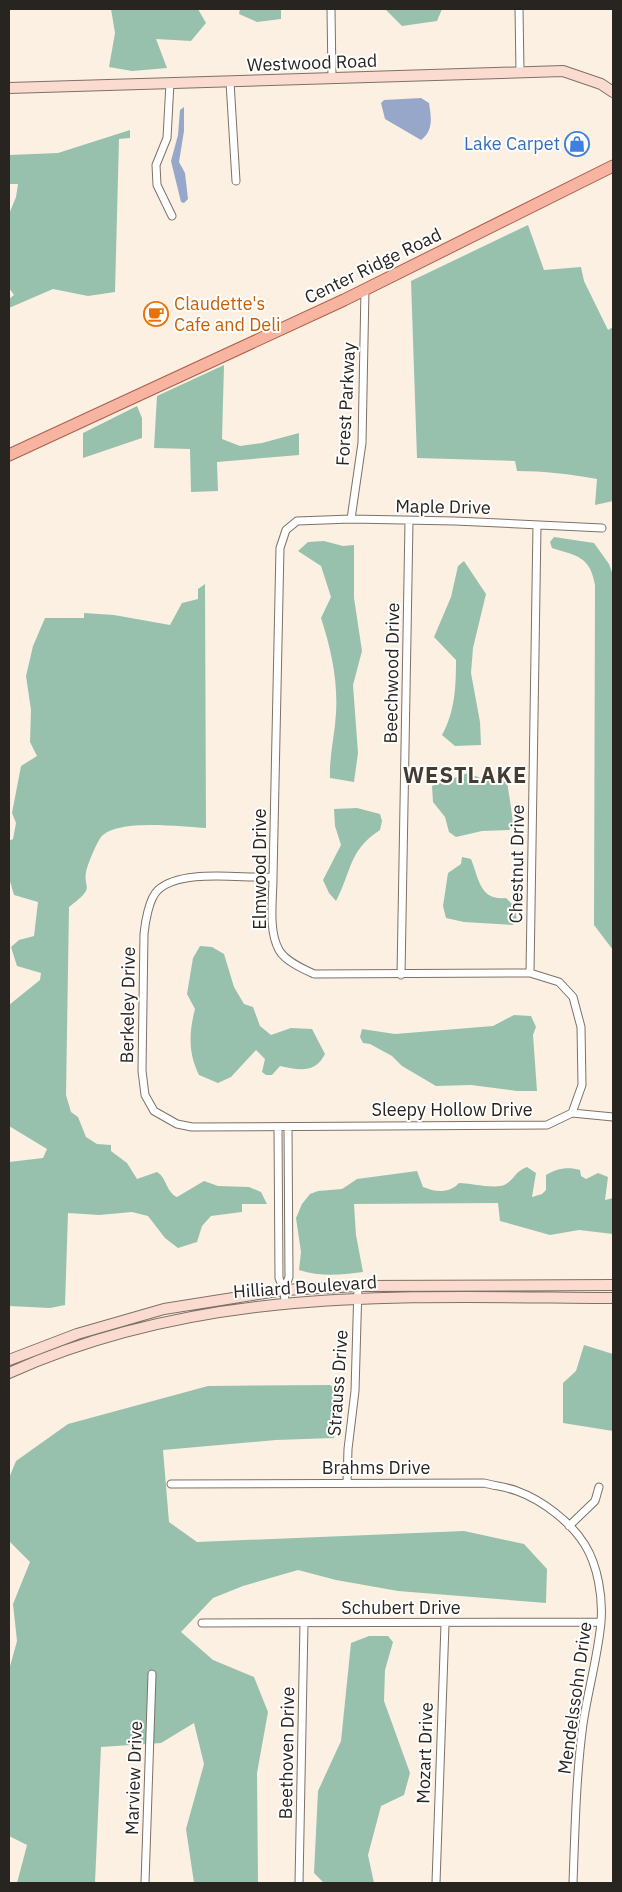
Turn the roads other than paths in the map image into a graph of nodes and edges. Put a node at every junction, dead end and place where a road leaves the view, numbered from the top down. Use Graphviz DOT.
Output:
graph roads {
  1 [pos="331,9"];
  2 [pos="519,9"];
  3 [pos="520,72"];
  4 [pos="332,78"];
  5 [pos="230,82"];
  6 [pos="170,84"];
  7 [pos="9,88"];
  8 [pos="613,92"];
  9 [pos="613,166"];
  10 [pos="236,181"];
  11 [pos="172,216"];
  12 [pos="365,289"];
  13 [pos="9,456"];
  14 [pos="351,519"];
  15 [pos="409,522"];
  16 [pos="537,525"];
  17 [pos="602,528"];
  18 [pos="286,530"];
  19 [pos="273,877"];
  20 [pos="530,973"];
  21 [pos="401,975"];
  22 [pos="572,1113"];
  23 [pos="613,1117"];
  24 [pos="278,1127"];
  25 [pos="288,1127"];
  26 [pos="613,1285"];
  27 [pos="358,1286"];
  28 [pos="284,1290"];
  29 [pos="357,1298"];
  30 [pos="613,1298"];
  31 [pos="285,1302"];
  32 [pos="9,1360"];
  33 [pos="9,1373"];
  34 [pos="347,1482"];
  35 [pos="171,1484"];
  36 [pos="599,1487"];
  37 [pos="569,1526"];
  38 [pos="601,1622"];
  39 [pos="202,1623"];
  40 [pos="304,1623"];
  41 [pos="445,1624"];
  42 [pos="152,1674"];
  43 [pos="145,1883"];
  44 [pos="299,1883"];
  45 [pos="436,1883"];
  46 [pos="573,1883"];
  1 -- 4 [label="street"];
  2 -- 3 [label="street"];
  3 -- 4 [label="main road, Westwood Road"];
  3 -- 8 [label="main road, Westwood Road"];
  4 -- 5 [label="main road, Westwood Road"];
  5 -- 6 [label="main road, Westwood Road"];
  5 -- 10 [label="street"];
  6 -- 7 [label="main road, Westwood Road"];
  6 -- 11 [label="street"];
  9 -- 12 [label="main road, Center Ridge Road"];
  12 -- 13 [label="main road, Center Ridge Road"];
  12 -- 14 [label="street, Forest Parkway"];
  14 -- 15 [label="street, Maple Drive"];
  14 -- 18 [label="street, Maple Drive"];
  15 -- 16 [label="street, Maple Drive"];
  15 -- 21 [label="street, Beechwood Drive"];
  16 -- 17 [label="street, Maple Drive"];
  16 -- 20 [label="street, Chestnut Drive"];
  18 -- 19 [label="street, Elmwood Drive"];
  19 -- 21 [label="street, Elmwood Drive"];
  19 -- 24 [label="street, Berkeley Drive"];
  20 -- 21 [label="street, Elmwood Drive"];
  20 -- 22 [label="street"];
  22 -- 23 [label="street, Sleepy Hollow Drive"];
  22 -- 25 [label="street, Sleepy Hollow Drive"];
  24 -- 25 [label="street, Berkeley Drive"];
  24 -- 28 [label="street"];
  25 -- 28 [label="street"];
  26 -- 27 [label="main road, Hilliard Boulevard"];
  27 -- 28 [label="main road, Hilliard Boulevard"];
  27 -- 29 [label="street, Strauss Drive"];
  28 -- 31 [label="street"];
  28 -- 32 [label="main road, Hilliard Boulevard"];
  29 -- 30 [label="main road, Hilliard Boulevard"];
  29 -- 31 [label="main road, Hilliard Boulevard"];
  29 -- 34 [label="street, Strauss Drive"];
  31 -- 33 [label="main road, Hilliard Boulevard"];
  34 -- 35 [label="street, Brahms Drive"];
  34 -- 37 [label="street, Brahms Drive"];
  36 -- 37 [label="street"];
  37 -- 38 [label="street, Mendelssohn Drive"];
  38 -- 41 [label="street, Schubert Drive"];
  38 -- 46 [label="street, Mendelssohn Drive"];
  39 -- 40 [label="street, Schubert Drive"];
  40 -- 41 [label="street, Schubert Drive"];
  40 -- 44 [label="street, Beethoven Drive"];
  41 -- 45 [label="street, Mozart Drive"];
  42 -- 43 [label="street, Marview Drive"];
}
